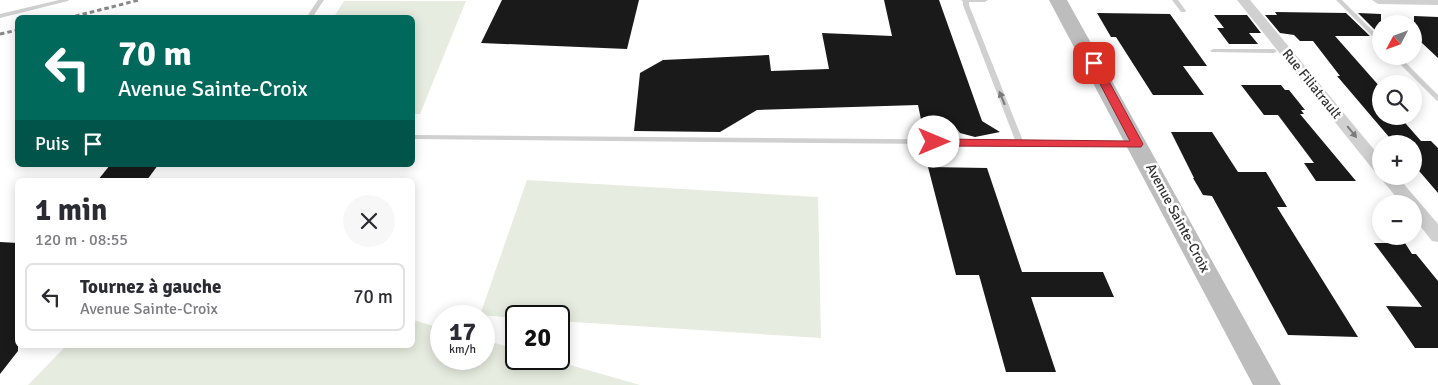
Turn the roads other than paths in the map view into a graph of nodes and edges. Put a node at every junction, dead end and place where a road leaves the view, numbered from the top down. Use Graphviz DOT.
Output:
graph roads {
  1 [pos="66,0"];
  2 [pos="321,0"];
  3 [pos="965,0"];
  4 [pos="985,0"];
  5 [pos="1058,0"];
  6 [pos="1175,0"];
  7 [pos="1243,0"];
  8 [pos="1339,0"];
  9 [pos="1378,0"];
  10 [pos="1438,0"];
  11 [pos="1183,12"];
  12 [pos="311,15"];
  13 [pos="0,16"];
  14 [pos="1372,33"];
  15 [pos="1274,50"];
  16 [pos="1213,51"];
  17 [pos="1404,65"];
  18 [pos="1438,99"];
  19 [pos="415,137"];
  20 [pos="1020,143"];
  21 [pos="1138,144"];
  22 [pos="1372,157"];
  23 [pos="1395,185"];
  24 [pos="1404,195"];
  25 [pos="1422,217"];
  26 [pos="1438,236"];
  27 [pos="1266,385"];
  1 -- 13 [label="lane"];
  2 -- 12 [label="lane"];
  3 -- 4 [label="lane"];
  20 -- 3 [label="lane, one-way"];
  5 -- 21 [label="main road, Avenue Sainte-Croix"];
  6 -- 11 [label="lane"];
  7 -- 22 [label="street, Rue Filiatrault, one-way"];
  8 -- 14 [label="lane"];
  9 -- 10 [label="street"];
  15 -- 16 [label="lane"];
  17 -- 18 [label="lane"];
  19 -- 20 [label="lane"];
  20 -- 21 [label="lane"];
  21 -- 27 [label="main road, Avenue Sainte-Croix"];
  23 -- 24 [label="street"];
  25 -- 26 [label="street"];
}
